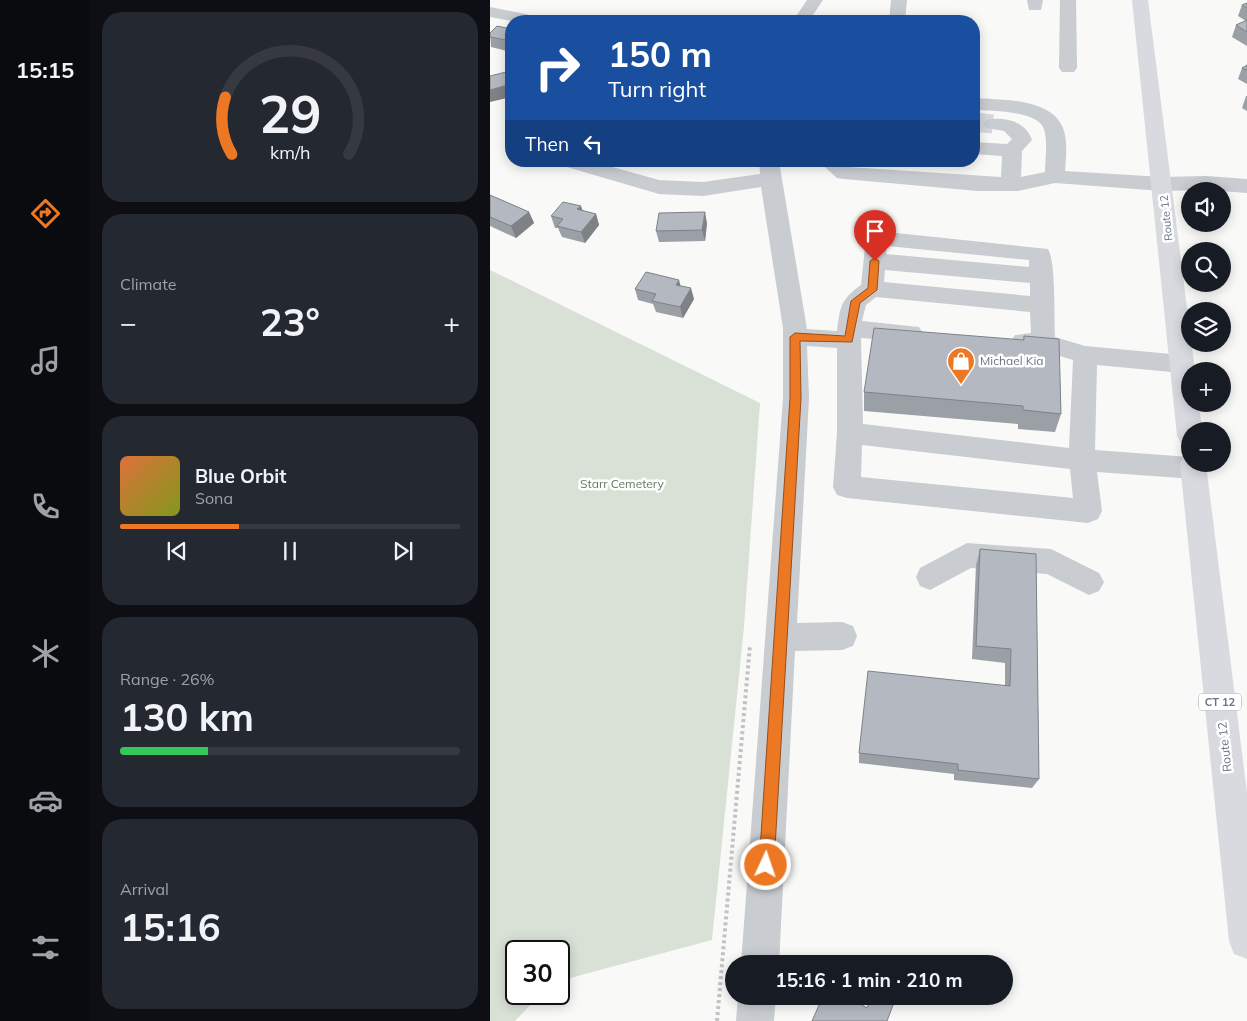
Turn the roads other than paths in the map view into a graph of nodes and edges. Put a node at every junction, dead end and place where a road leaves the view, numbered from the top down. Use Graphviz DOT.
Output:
graph roads {
  1 [pos="816,0"];
  2 [pos="899,0"];
  3 [pos="1068,0"];
  4 [pos="1140,0"];
  5 [pos="490,12"];
  6 [pos="505,15"];
  7 [pos="805,15"];
  8 [pos="898,15"];
  9 [pos="1068,68"];
  10 [pos="980,105"];
  11 [pos="992,124"];
  12 [pos="980,148"];
  13 [pos="1012,150"];
  14 [pos="586,167"];
  15 [pos="836,167"];
  16 [pos="770,170"];
  17 [pos="1055,177"];
  18 [pos="1012,184"];
  19 [pos="1162,184"];
  20 [pos="1247,186"];
  21 [pos="1181,191"];
  22 [pos="1231,201"];
  23 [pos="1247,202"];
  24 [pos="872,290"];
  25 [pos="1043,305"];
  26 [pos="849,334"];
  27 [pos="936,335"];
  28 [pos="795,337"];
  29 [pos="1004,340"];
  30 [pos="1043,342"];
  31 [pos="1085,355"];
  32 [pos="1182,362"];
  33 [pos="1181,364"];
  34 [pos="850,433"];
  35 [pos="1082,459"];
  36 [pos="1181,465"];
  37 [pos="1194,472"];
  38 [pos="930,576"];
  39 [pos="1088,582"];
  40 [pos="842,636"];
  41 [pos="780,637"];
  42 [pos="1247,939"];
  43 [pos="761,955"];
  44 [pos="756,1005"];
  45 [pos="755,1021"];
  1 -- 7 [label="street"];
  2 -- 8 [label="street"];
  3 -- 9 [label="street"];
  4 -- 19 [label="highway, Route 12"];
  5 -- 6 [label="street"];
  10 -- 17 [label="street"];
  11 -- 13 [label="street"];
  12 -- 13 [label="street"];
  13 -- 18 [label="street"];
  14 -- 16 [label="street"];
  15 -- 18 [label="street"];
  16 -- 28 [label="street"];
  17 -- 18 [label="street"];
  17 -- 19 [label="street"];
  19 -- 20 [label="street"];
  19 -- 21 [label="street"];
  19 -- 32 [label="highway, Route 12"];
  22 -- 23 [label="street"];
  24 -- 25 [label="street"];
  24 -- 25 [label="street"];
  24 -- 26 [label="street"];
  25 -- 30 [label="street"];
  26 -- 27 [label="street"];
  26 -- 28 [label="street"];
  26 -- 34 [label="street"];
  28 -- 41 [label="street"];
  29 -- 30 [label="street"];
  30 -- 31 [label="street"];
  31 -- 33 [label="street"];
  31 -- 35 [label="street"];
  34 -- 35 [label="street"];
  34 -- 35 [label="street"];
  35 -- 36 [label="street"];
  37 -- 42 [label="highway, Route 12 / CT 12"];
  38 -- 39 [label="street"];
  40 -- 41 [label="street"];
  41 -- 43 [label="street"];
  44 -- 45 [label="street"];
}
